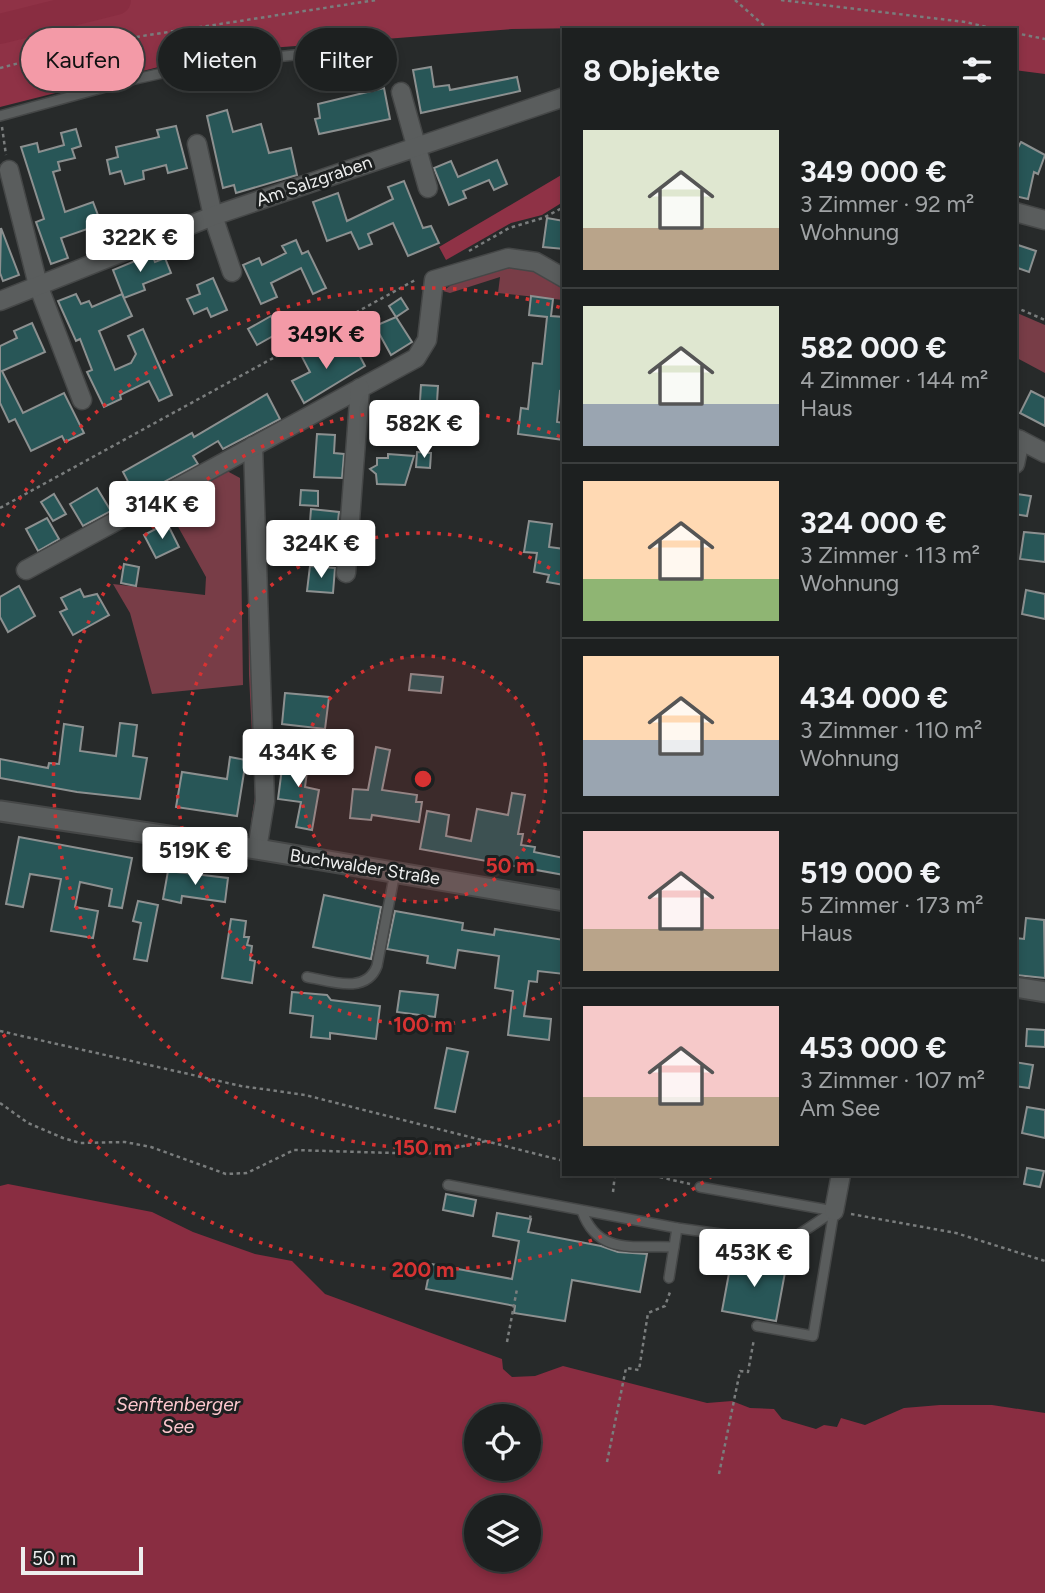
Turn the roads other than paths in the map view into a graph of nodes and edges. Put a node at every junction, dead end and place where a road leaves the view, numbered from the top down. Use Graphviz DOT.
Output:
graph roads {
  1 [pos="295,55"];
  2 [pos="401,92"];
  3 [pos="562,98"];
  4 [pos="0,116"];
  5 [pos="197,144"];
  6 [pos="415,147"];
  7 [pos="9,170"];
  8 [pos="428,188"];
  9 [pos="1017,213"];
  10 [pos="213,216"];
  11 [pos="1045,220"];
  12 [pos="232,271"];
  13 [pos="562,277"];
  14 [pos="38,285"];
  15 [pos="0,301"];
  16 [pos="360,388"];
  17 [pos="82,400"];
  18 [pos="1017,439"];
  19 [pos="253,446"];
  20 [pos="1045,453"];
  21 [pos="26,570"];
  22 [pos="345,573"];
  23 [pos="0,811"];
  24 [pos="257,849"];
  25 [pos="395,872"];
  26 [pos="562,901"];
  27 [pos="307,977"];
  28 [pos="1017,988"];
  29 [pos="1045,992"];
  30 [pos="841,1176"];
  31 [pos="447,1185"];
  32 [pos="700,1186"];
  33 [pos="582,1211"];
  34 [pos="834,1211"];
  35 [pos="677,1228"];
  36 [pos="674,1247"];
  37 [pos="669,1278"];
  38 [pos="757,1326"];
  1 -- 4 [label="lane"];
  2 -- 6 [label="street"];
  3 -- 6 [label="street, Am Salzgraben"];
  5 -- 10 [label="street"];
  6 -- 8 [label="street"];
  6 -- 10 [label="street, Am Salzgraben"];
  7 -- 14 [label="street"];
  9 -- 11 [label="street"];
  10 -- 12 [label="street"];
  10 -- 14 [label="street, Am Salzgraben"];
  13 -- 16 [label="street"];
  14 -- 15 [label="street, Am Salzgraben"];
  14 -- 17 [label="street"];
  16 -- 19 [label="street"];
  16 -- 22 [label="street"];
  18 -- 20 [label="street"];
  19 -- 21 [label="street"];
  19 -- 24 [label="street"];
  23 -- 24 [label="street, Buchwalder Straße"];
  24 -- 25 [label="street, Buchwalder Straße"];
  25 -- 26 [label="street, Buchwalder Straße"];
  25 -- 27 [label="lane"];
  28 -- 29 [label="street"];
  30 -- 34 [label="street"];
  31 -- 33 [label="lane"];
  32 -- 34 [label="lane"];
  33 -- 35 [label="lane"];
  33 -- 36 [label="lane"];
  34 -- 35 [label="lane"];
  34 -- 38 [label="lane"];
  35 -- 36 [label="lane"];
  36 -- 37 [label="lane"];
}
